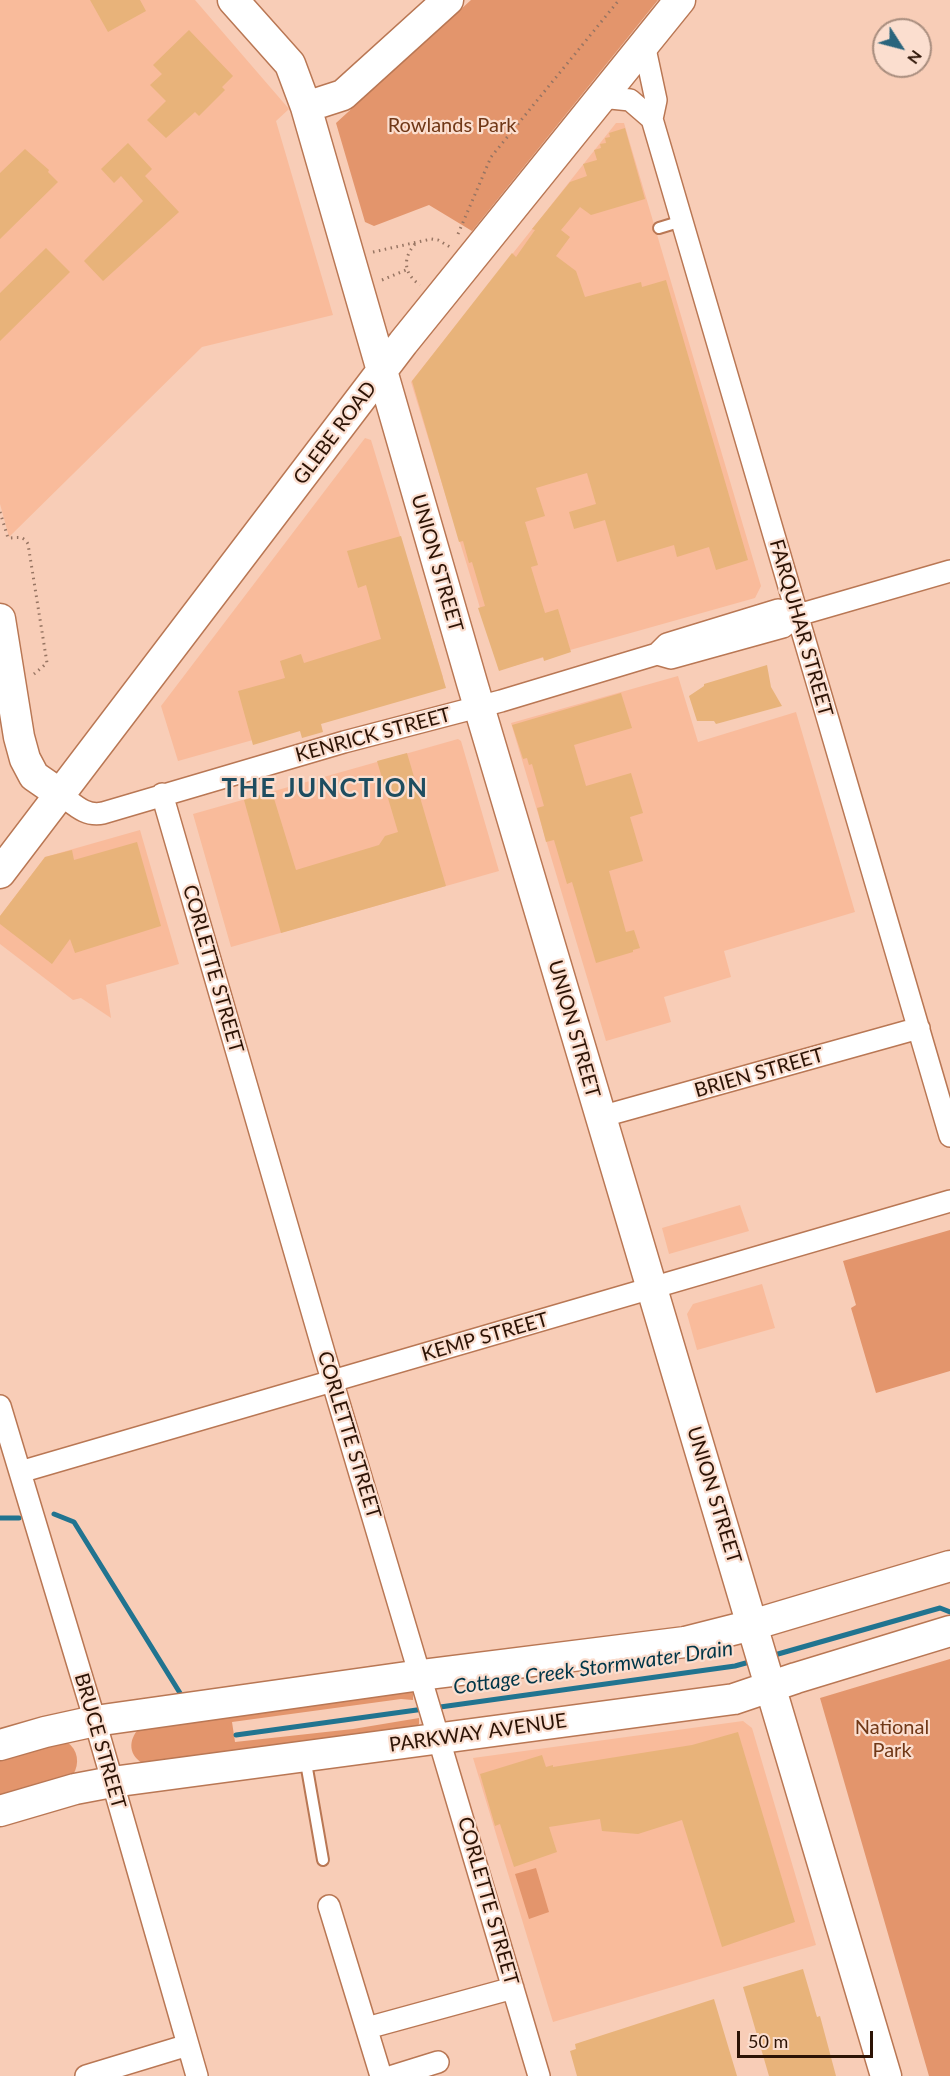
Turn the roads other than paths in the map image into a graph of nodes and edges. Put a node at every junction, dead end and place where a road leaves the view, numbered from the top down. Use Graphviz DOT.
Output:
graph roads {
  1 [pos="233,0"];
  2 [pos="448,0"];
  3 [pos="680,0"];
  4 [pos="644,44"];
  5 [pos="601,97"];
  6 [pos="306,107"];
  7 [pos="652,119"];
  8 [pos="682,222"];
  9 [pos="659,228"];
  10 [pos="382,370"];
  11 [pos="950,571"];
  12 [pos="798,615"];
  13 [pos="0,620"];
  14 [pos="479,706"];
  15 [pos="60,794"];
  16 [pos="162,794"];
  17 [pos="0,873"];
  18 [pos="919,1028"];
  19 [pos="600,1117"];
  20 [pos="950,1136"];
  21 [pos="950,1201"];
  22 [pos="651,1289"];
  23 [pos="333,1380"];
  24 [pos="0,1406"];
  25 [pos="20,1472"];
  26 [pos="950,1566"];
  27 [pos="949,1631"];
  28 [pos="755,1634"];
  29 [pos="421,1676"];
  30 [pos="768,1680"];
  31 [pos="95,1721"];
  32 [pos="440,1738"];
  33 [pos="0,1746"];
  34 [pos="305,1756"];
  35 [pos="112,1782"];
  36 [pos="0,1811"];
  37 [pos="323,1860"];
  38 [pos="329,1906"];
  39 [pos="513,1988"];
  40 [pos="367,2028"];
  41 [pos="188,2046"];
  42 [pos="438,2062"];
  43 [pos="86,2076"];
  44 [pos="198,2076"];
  45 [pos="381,2076"];
  46 [pos="393,2076"];
  47 [pos="539,2076"];
  48 [pos="886,2076"];
  1 -- 6 [label="main road, UNION STREET"];
  2 -- 6 [label="main road"];
  3 -- 4 [label="main road, GLEBE ROAD"];
  4 -- 5 [label="main road, GLEBE ROAD"];
  4 -- 7 [label="street, FARQUHAR STREET"];
  5 -- 7 [label="street"];
  5 -- 10 [label="main road, GLEBE ROAD"];
  6 -- 10 [label="main road, UNION STREET"];
  7 -- 8 [label="street, FARQUHAR STREET"];
  8 -- 9 [label="lane"];
  8 -- 12 [label="street, FARQUHAR STREET"];
  10 -- 14 [label="main road, UNION STREET"];
  10 -- 15 [label="main road, GLEBE ROAD"];
  11 -- 12 [label="street, KENRICK STREET"];
  12 -- 14 [label="street, KENRICK STREET"];
  12 -- 18 [label="street, FARQUHAR STREET"];
  13 -- 15 [label="main road"];
  14 -- 16 [label="street, KENRICK STREET"];
  14 -- 19 [label="main road, UNION STREET"];
  15 -- 16 [label="street, KENRICK STREET"];
  15 -- 17 [label="main road, GLEBE ROAD"];
  16 -- 23 [label="street, CORLETTE STREET"];
  18 -- 19 [label="street, BRIEN STREET"];
  18 -- 20 [label="street, FARQUHAR STREET"];
  19 -- 22 [label="main road, UNION STREET"];
  21 -- 22 [label="street, KEMP STREET"];
  22 -- 23 [label="street, KEMP STREET"];
  22 -- 28 [label="main road, UNION STREET"];
  23 -- 25 [label="street, KEMP STREET"];
  23 -- 29 [label="street, CORLETTE STREET"];
  24 -- 25 [label="street, BRUCE STREET"];
  25 -- 31 [label="street, BRUCE STREET"];
  26 -- 28 [label="main road"];
  27 -- 30 [label="main road, PARKWAY AVENUE"];
  28 -- 29 [label="main road"];
  28 -- 30 [label="main road, UNION STREET"];
  29 -- 31 [label="main road"];
  29 -- 32 [label="street, CORLETTE STREET"];
  30 -- 32 [label="main road, PARKWAY AVENUE"];
  30 -- 48 [label="main road, UNION STREET"];
  31 -- 33 [label="main road"];
  31 -- 35 [label="street, BRUCE STREET"];
  32 -- 34 [label="main road, PARKWAY AVENUE"];
  32 -- 39 [label="street, CORLETTE STREET"];
  34 -- 35 [label="main road, PARKWAY AVENUE"];
  34 -- 37 [label="lane"];
  35 -- 36 [label="main road, PARKWAY AVENUE"];
  35 -- 41 [label="street, BRUCE STREET"];
  38 -- 40 [label="street"];
  39 -- 40 [label="street"];
  39 -- 47 [label="street, CORLETTE STREET"];
  40 -- 45 [label="street"];
  41 -- 43 [label="street"];
  41 -- 44 [label="street, BRUCE STREET"];
  42 -- 46 [label="street"];
}
